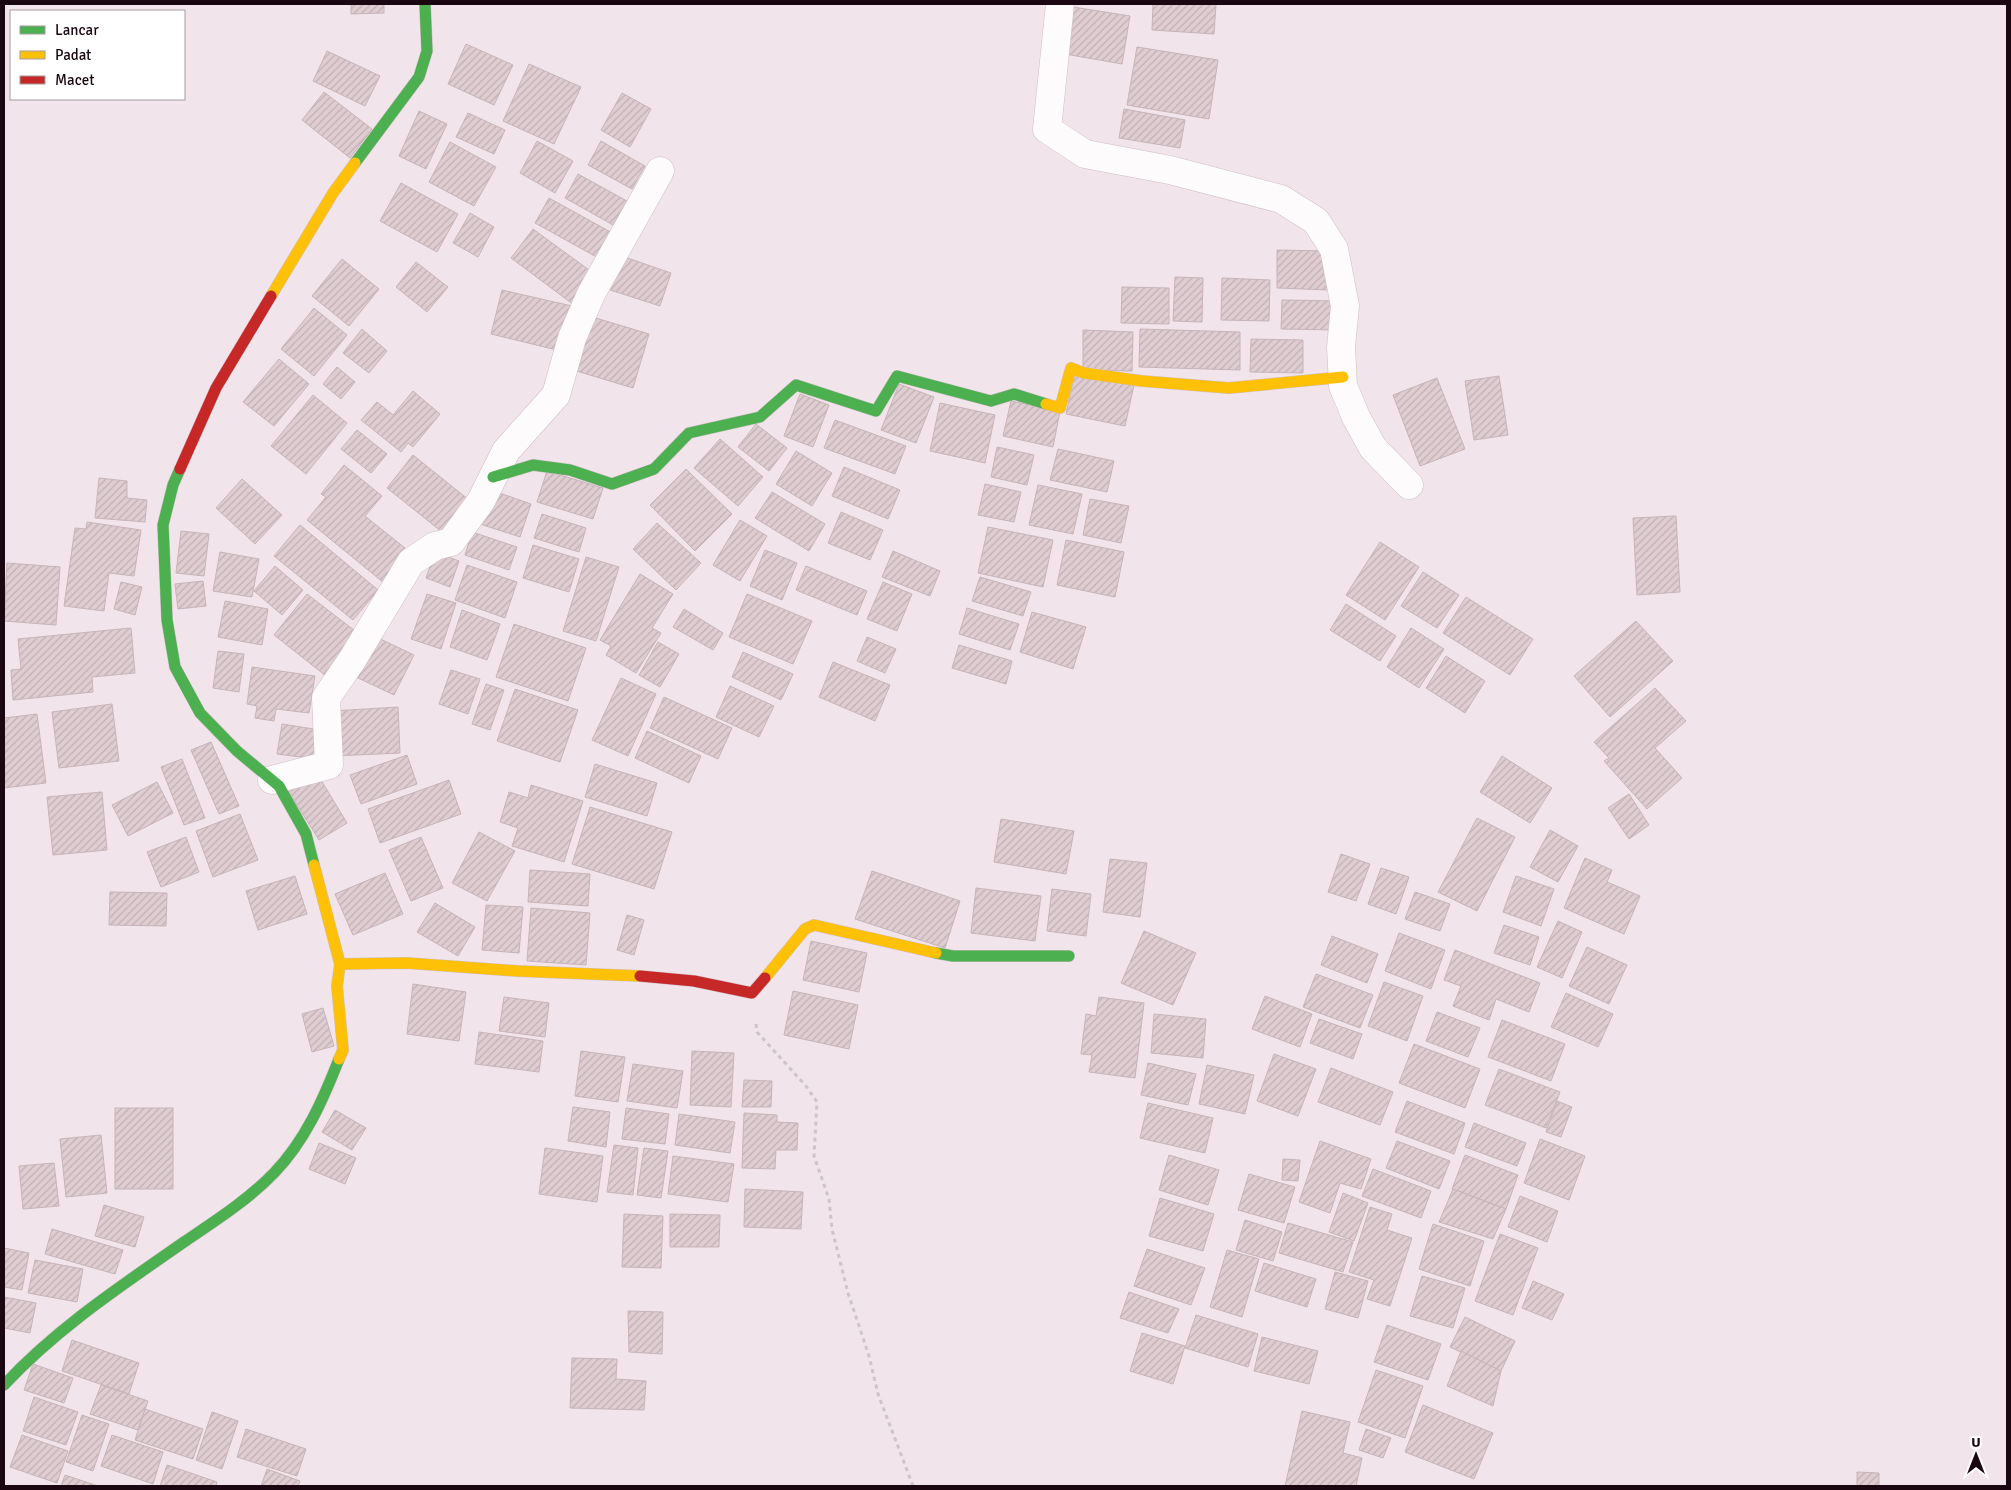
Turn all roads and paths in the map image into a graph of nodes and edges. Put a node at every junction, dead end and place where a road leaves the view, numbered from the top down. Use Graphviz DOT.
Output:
graph roads {
  1 [pos="425,4"];
  2 [pos="1060,4"];
  3 [pos="660,171"];
  4 [pos="1343,377"];
  5 [pos="493,477"];
  6 [pos="1409,485"];
  7 [pos="272,780"];
  8 [pos="1070,956"];
  9 [pos="340,964"];
  10 [pos="752,994"];
  11 [pos="4,1385"];
  12 [pos="913,1486"];
  1 -- 7 [label="street"];
  2 -- 4 [label="street"];
  3 -- 5 [label="street"];
  4 -- 5 [label="street"];
  4 -- 6 [label="street"];
  5 -- 7 [label="street"];
  7 -- 9 [label="street"];
  8 -- 10 [label="street"];
  9 -- 10 [label="street"];
  9 -- 11 [label="street"];
  10 -- 12 [label="path"];
}
